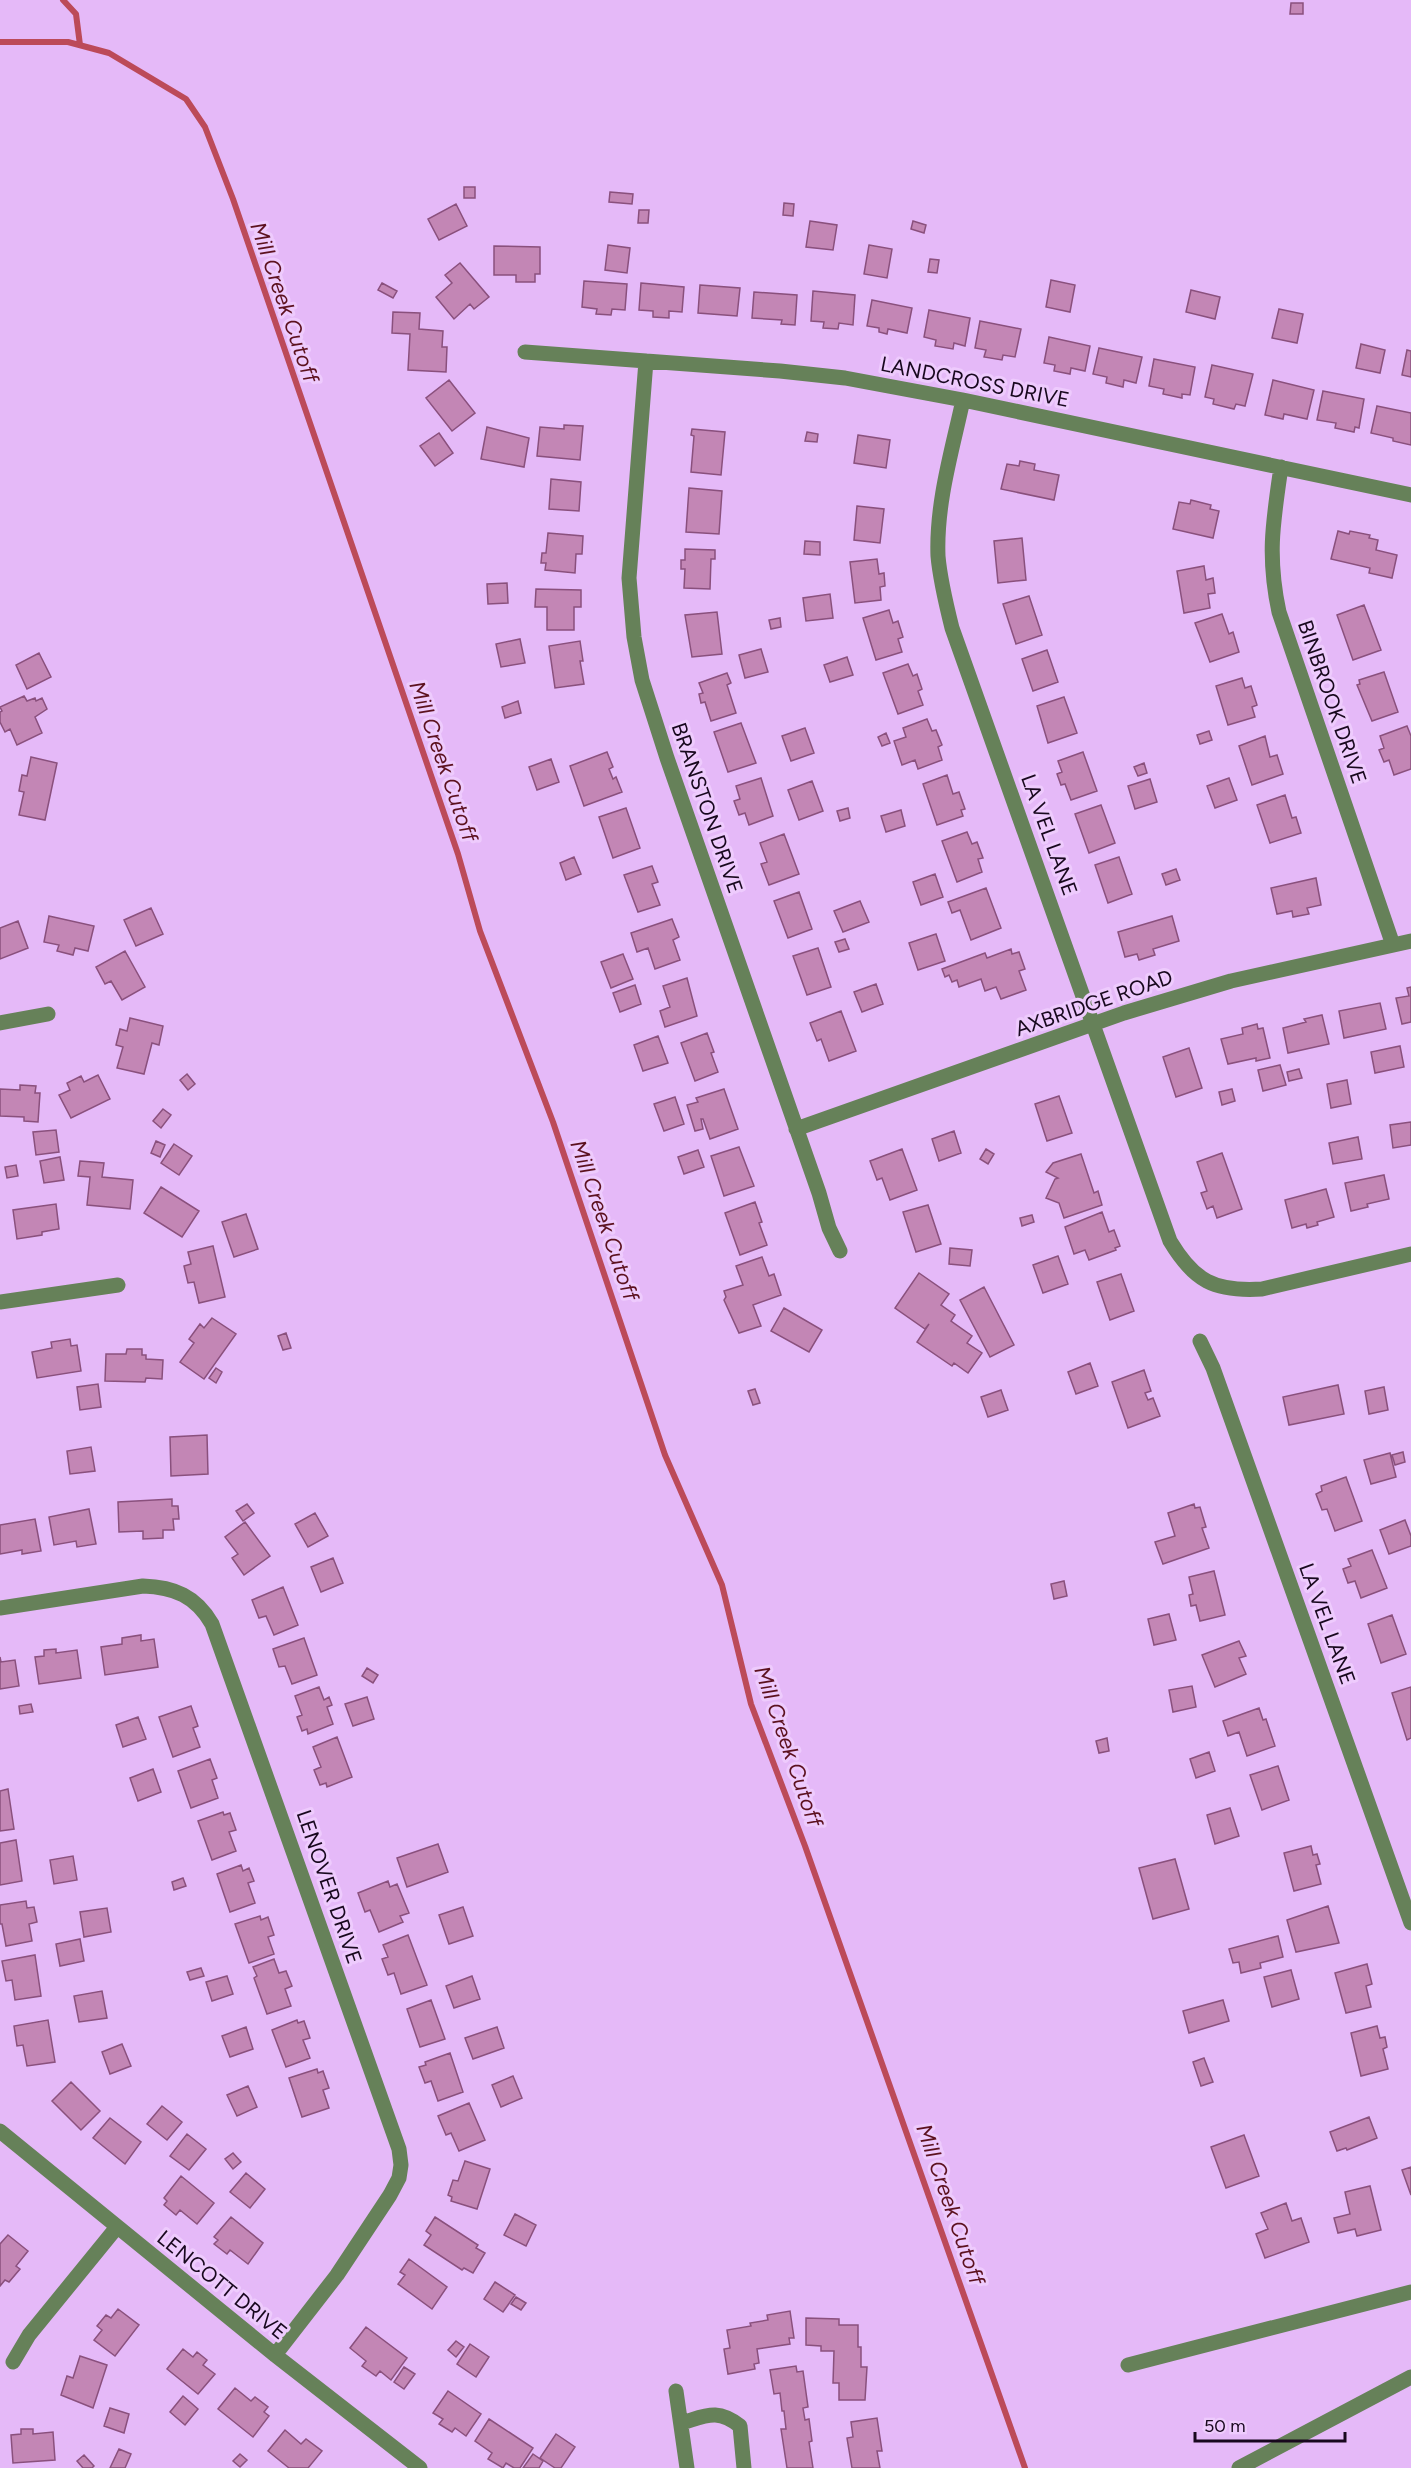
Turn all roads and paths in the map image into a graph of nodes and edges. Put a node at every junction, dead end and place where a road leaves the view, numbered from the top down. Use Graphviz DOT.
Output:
graph roads {
  1 [pos="525,352"];
  2 [pos="646,361"];
  3 [pos="963,400"];
  4 [pos="1281,467"];
  5 [pos="1411,495"];
  6 [pos="1411,941"];
  7 [pos="1393,945"];
  8 [pos="48,1014"];
  9 [pos="0,1023"];
  10 [pos="1093,1024"];
  11 [pos="796,1129"];
  12 [pos="840,1251"];
  13 [pos="1411,1254"];
  14 [pos="118,1286"];
  15 [pos="0,1302"];
  16 [pos="1200,1341"];
  17 [pos="0,1608"];
  18 [pos="1411,1923"];
  19 [pos="0,2131"];
  20 [pos="117,2227"];
  21 [pos="1411,2292"];
  22 [pos="275,2355"];
  23 [pos="13,2362"];
  24 [pos="1128,2365"];
  25 [pos="1411,2378"];
  26 [pos="676,2391"];
  27 [pos="681,2423"];
  28 [pos="420,2468"];
  29 [pos="687,2468"];
  30 [pos="744,2468"];
  31 [pos="1239,2468"];
  1 -- 2 [label="street, LANDCROSS DRIVE"];
  2 -- 3 [label="street, LANDCROSS DRIVE"];
  2 -- 11 [label="street, BRANSTON DRIVE"];
  3 -- 4 [label="street, LANDCROSS DRIVE"];
  3 -- 10 [label="street, LA VEL LANE"];
  4 -- 5 [label="street, LANDCROSS DRIVE"];
  4 -- 7 [label="street, BINBROOK DRIVE"];
  6 -- 7 [label="street, AXBRIDGE ROAD"];
  7 -- 10 [label="street, AXBRIDGE ROAD"];
  8 -- 9 [label="street"];
  10 -- 11 [label="street, AXBRIDGE ROAD"];
  10 -- 13 [label="street, LA VEL LANE"];
  11 -- 12 [label="street, BRANSTON DRIVE"];
  14 -- 15 [label="street"];
  16 -- 18 [label="street, LA VEL LANE"];
  17 -- 22 [label="street, LENOVER DRIVE"];
  19 -- 20 [label="street, LENCOTT DRIVE"];
  20 -- 22 [label="street, LENCOTT DRIVE"];
  20 -- 23 [label="street"];
  21 -- 24 [label="street"];
  22 -- 28 [label="street, LENCOTT DRIVE"];
  25 -- 31 [label="street"];
  26 -- 27 [label="street"];
  27 -- 29 [label="street"];
  27 -- 30 [label="street"];
}
